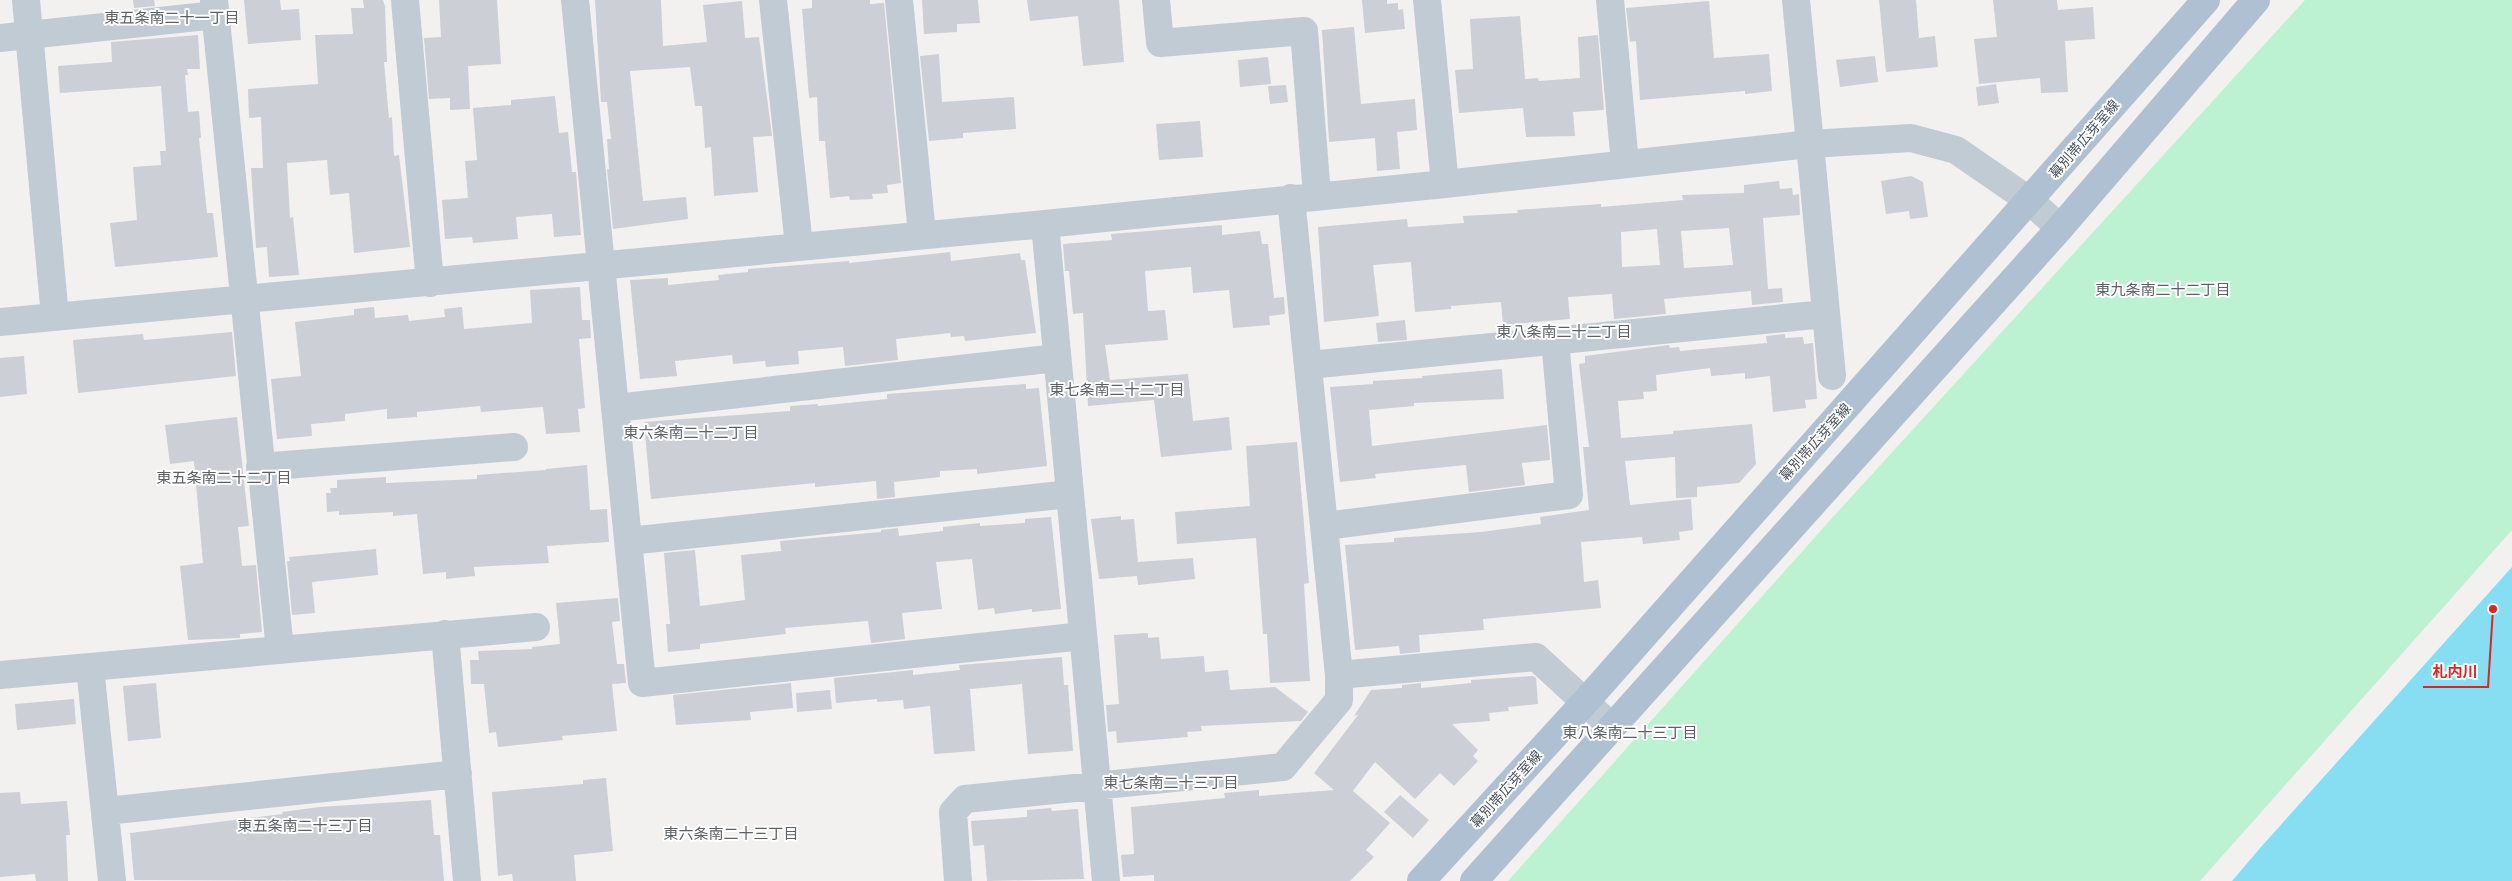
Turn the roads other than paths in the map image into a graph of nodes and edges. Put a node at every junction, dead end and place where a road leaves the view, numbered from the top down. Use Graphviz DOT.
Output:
graph roads {
  1 [pos="26,0"];
  2 [pos="405,0"];
  3 [pos="575,0"];
  4 [pos="773,0"];
  5 [pos="899,0"];
  6 [pos="1156,0"];
  7 [pos="1427,0"];
  8 [pos="1610,0"];
  9 [pos="1796,0"];
  10 [pos="2206,0"];
  11 [pos="2256,0"];
  12 [pos="215,7"];
  13 [pos="30,35"];
  14 [pos="0,38"];
  15 [pos="1810,144"];
  16 [pos="1625,164"];
  17 [pos="1445,184"];
  18 [pos="1304,196"];
  19 [pos="2030,201"];
  20 [pos="1044,224"];
  21 [pos="2060,228"];
  22 [pos="922,234"];
  23 [pos="799,246"];
  24 [pos="600,266"];
  25 [pos="430,283"];
  26 [pos="243,300"];
  27 [pos="1826,314"];
  28 [pos="55,317"];
  29 [pos="0,322"];
  30 [pos="1555,340"];
  31 [pos="1057,358"];
  32 [pos="1309,365"];
  33 [pos="1832,376"];
  34 [pos="616,408"];
  35 [pos="514,447"];
  36 [pos="260,467"];
  37 [pos="1070,494"];
  38 [pos="1325,526"];
  39 [pos="629,541"];
  40 [pos="536,627"];
  41 [pos="445,634"];
  42 [pos="1083,636"];
  43 [pos="280,650"];
  44 [pos="90,667"];
  45 [pos="0,675"];
  46 [pos="1339,675"];
  47 [pos="1586,701"];
  48 [pos="1611,726"];
  49 [pos="458,774"];
  50 [pos="1097,786"];
  51 [pos="106,811"];
  52 [pos="112,881"];
  53 [pos="467,881"];
  54 [pos="958,881"];
  55 [pos="1106,881"];
  56 [pos="1421,881"];
  57 [pos="1474,881"];
  1 -- 13 [label="street"];
  2 -- 25 [label="street"];
  3 -- 24 [label="street"];
  4 -- 23 [label="street"];
  5 -- 22 [label="street"];
  6 -- 18 [label="street"];
  7 -- 17 [label="street"];
  8 -- 16 [label="street"];
  9 -- 15 [label="street"];
  10 -- 19 [label="main road, 幕別帯広芽室線"];
  11 -- 21 [label="main road"];
  12 -- 13 [label="street"];
  12 -- 26 [label="street"];
  13 -- 14 [label="street"];
  13 -- 28 [label="street"];
  15 -- 16 [label="street"];
  15 -- 19 [label="street"];
  15 -- 27 [label="street"];
  16 -- 17 [label="street"];
  17 -- 18 [label="street"];
  18 -- 20 [label="street"];
  18 -- 32 [label="street"];
  19 -- 21 [label="street"];
  19 -- 47 [label="main road, 幕別帯広芽室線"];
  20 -- 22 [label="street"];
  20 -- 31 [label="street"];
  21 -- 48 [label="main road"];
  22 -- 23 [label="street"];
  23 -- 24 [label="street"];
  24 -- 25 [label="street"];
  24 -- 34 [label="street"];
  25 -- 26 [label="street"];
  26 -- 28 [label="street"];
  26 -- 36 [label="street"];
  27 -- 30 [label="street"];
  27 -- 33 [label="street"];
  28 -- 29 [label="street"];
  30 -- 32 [label="street"];
  30 -- 38 [label="street"];
  31 -- 34 [label="street"];
  31 -- 37 [label="street"];
  32 -- 38 [label="street"];
  34 -- 39 [label="street"];
  35 -- 36 [label="street"];
  36 -- 43 [label="street"];
  37 -- 39 [label="street"];
  37 -- 42 [label="street"];
  38 -- 46 [label="street"];
  39 -- 42 [label="street"];
  40 -- 41 [label="street"];
  41 -- 43 [label="street"];
  41 -- 49 [label="street"];
  42 -- 50 [label="street"];
  43 -- 44 [label="street"];
  44 -- 45 [label="street"];
  44 -- 51 [label="street"];
  46 -- 47 [label="street"];
  46 -- 50 [label="street"];
  47 -- 48 [label="street"];
  47 -- 56 [label="main road, 幕別帯広芽室線"];
  48 -- 57 [label="main road"];
  49 -- 51 [label="street"];
  49 -- 53 [label="street"];
  50 -- 54 [label="street"];
  50 -- 55 [label="street"];
  51 -- 52 [label="street"];
}
